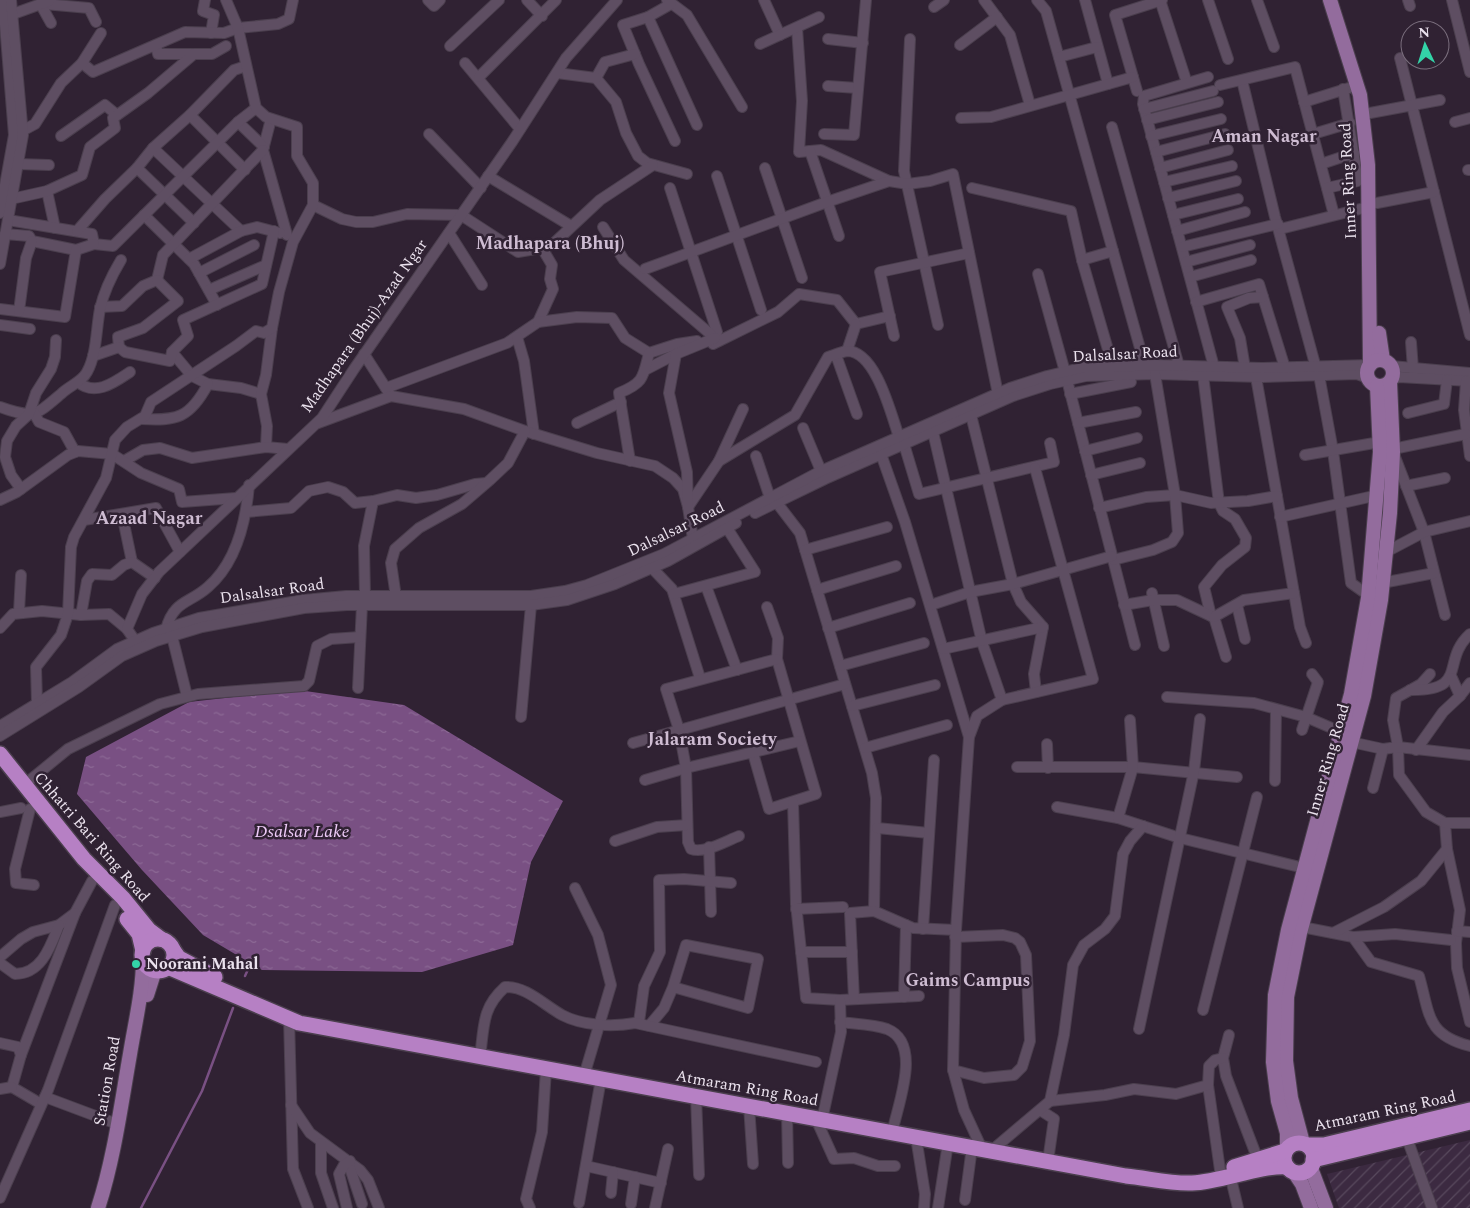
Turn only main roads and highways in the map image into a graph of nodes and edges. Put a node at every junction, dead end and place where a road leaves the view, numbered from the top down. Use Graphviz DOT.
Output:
graph roads {
  1 [pos="1330,0"];
  2 [pos="1340,0"];
  3 [pos="1373,205"];
  4 [pos="1381,374"];
  5 [pos="0,754"];
  6 [pos="0,770"];
  7 [pos="161,939"];
  8 [pos="174,951"];
  9 [pos="143,955"];
  10 [pos="162,969"];
  11 [pos="338,1030"];
  12 [pos="1470,1110"];
  13 [pos="1470,1122"];
  14 [pos="1305,1144"];
  15 [pos="1286,1150"];
  16 [pos="1313,1162"];
  17 [pos="1291,1170"];
  18 [pos="1151,1179"];
  19 [pos="98,1208"];
  20 [pos="105,1208"];
  21 [pos="1311,1208"];
  22 [pos="1326,1208"];
  1 -- 3 [label="main road, Inner Ring Road"];
  2 -- 3 [label="main road, Inner Ring Road"];
  3 -- 4 [label="main road, Inner Ring Road"];
  4 -- 14 [label="main road, Inner Ring Road"];
  4 -- 15 [label="main road, Inner Ring Road"];
  5 -- 7 [label="highway, Chhatri Bari Ring Road"];
  6 -- 9 [label="highway, Chhatri Bari Ring Road"];
  7 -- 8 [label="highway"];
  7 -- 9 [label="highway"];
  8 -- 10 [label="highway"];
  8 -- 11 [label="highway, Atmaram Ring Road"];
  9 -- 10 [label="highway"];
  9 -- 19 [label="main road, Station Road"];
  10 -- 11 [label="highway, Atmaram Ring Road"];
  10 -- 20 [label="main road, Station Road"];
  11 -- 18 [label="highway, Atmaram Ring Road"];
  12 -- 14 [label="highway, Atmaram Ring Road"];
  13 -- 16 [label="highway, Atmaram Ring Road"];
  14 -- 15 [label="highway"];
  14 -- 16 [label="highway"];
  15 -- 17 [label="highway"];
  15 -- 18 [label="highway, Atmaram Ring Road"];
  16 -- 17 [label="highway"];
  16 -- 22 [label="main road"];
  17 -- 18 [label="highway, Atmaram Ring Road"];
  17 -- 21 [label="main road"];
}
